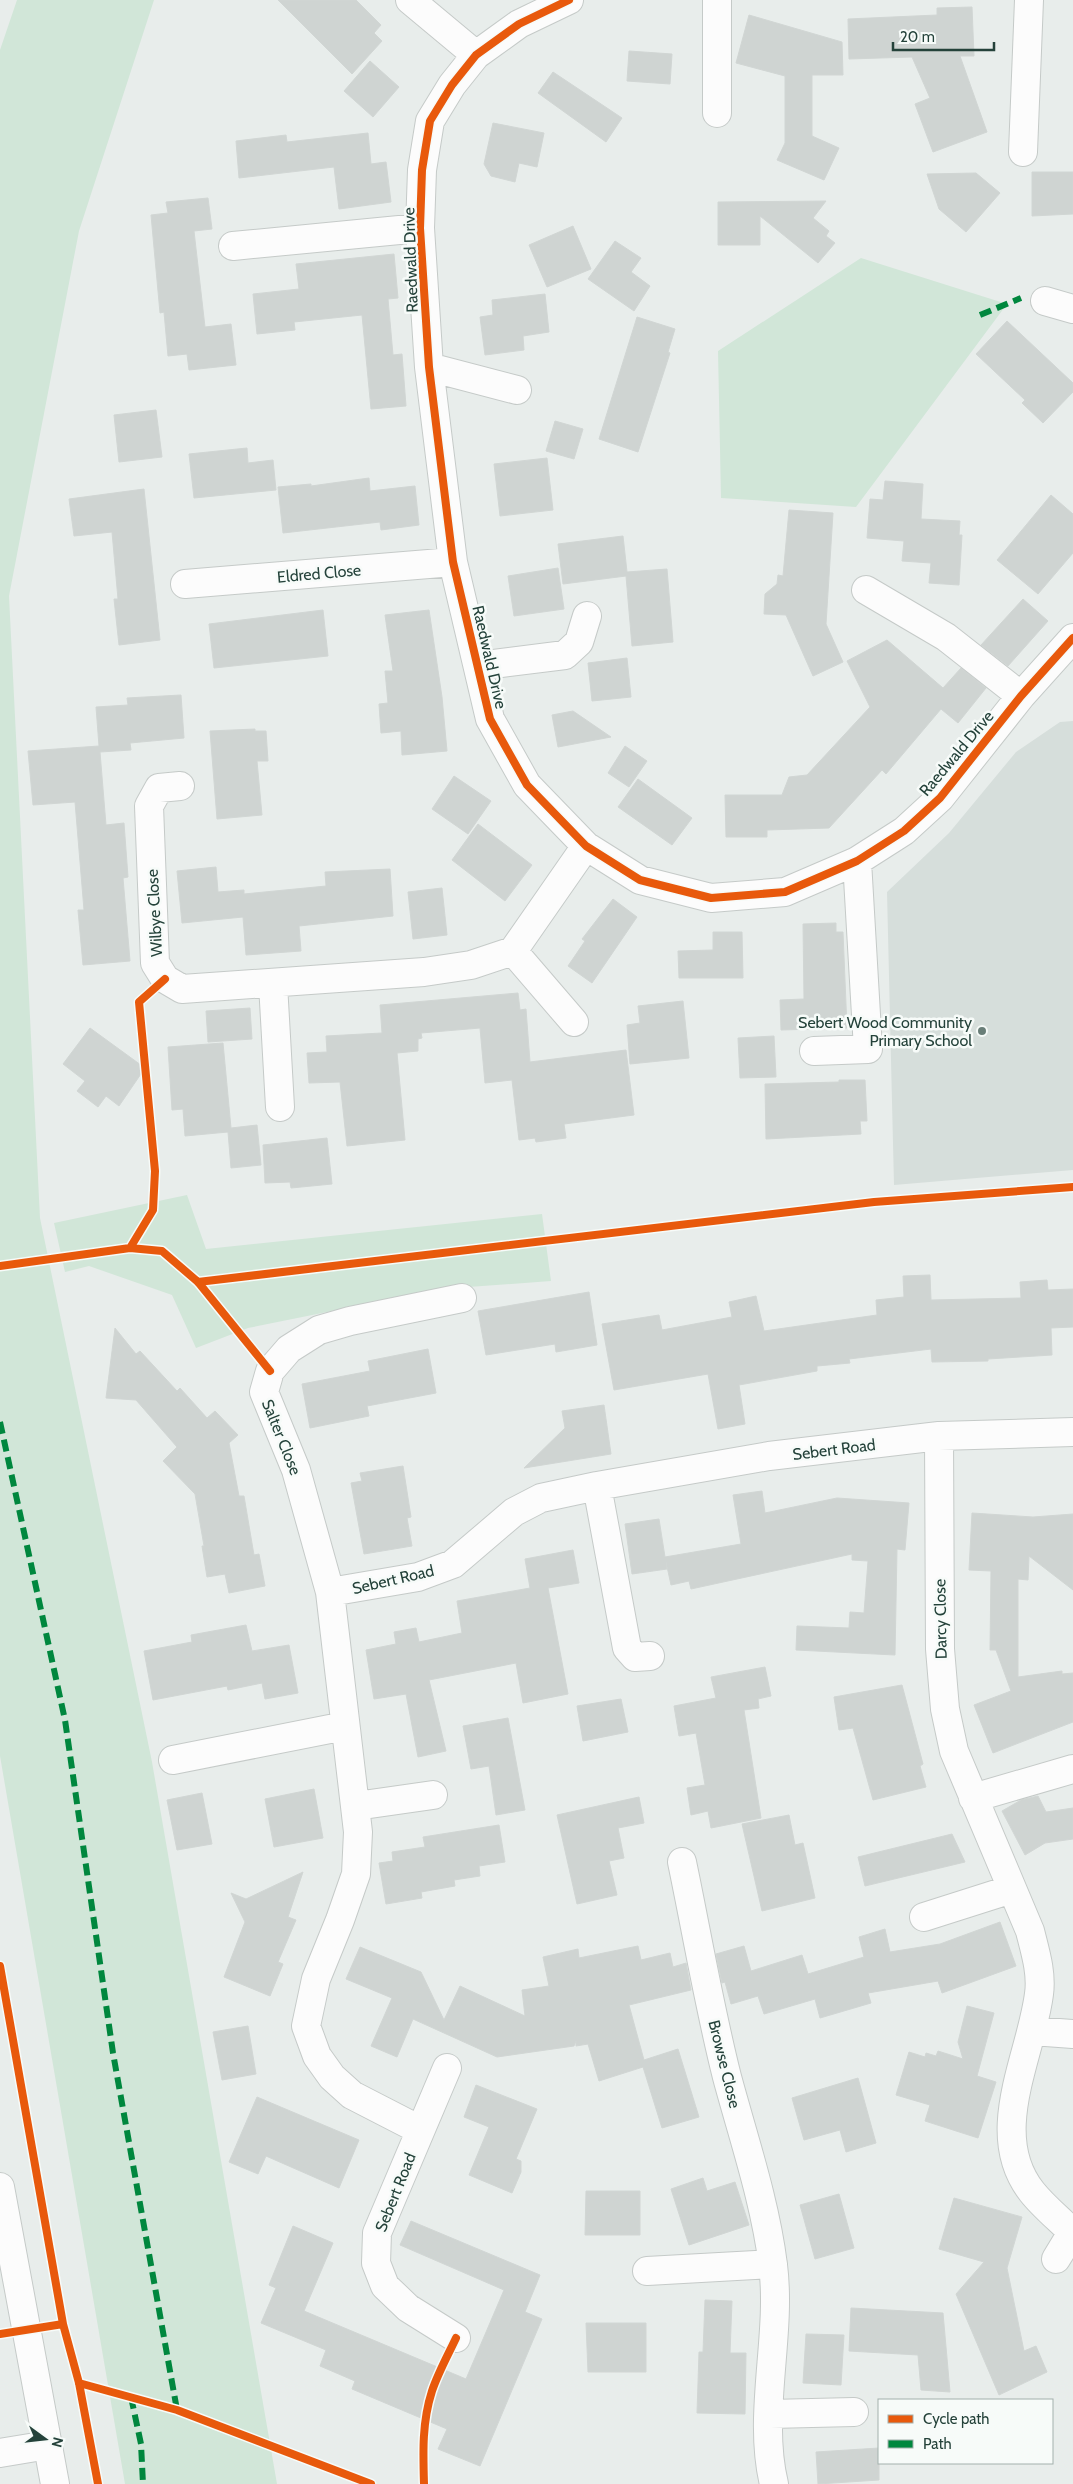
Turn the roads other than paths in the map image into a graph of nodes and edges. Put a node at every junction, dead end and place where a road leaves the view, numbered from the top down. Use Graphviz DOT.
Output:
graph roads {
  1 [pos="410,0"];
  2 [pos="569,0"];
  3 [pos="717,0"];
  4 [pos="1029,0"];
  5 [pos="476,55"];
  6 [pos="716,113"];
  7 [pos="1024,152"];
  8 [pos="420,228"];
  9 [pos="233,246"];
  10 [pos="1045,301"];
  11 [pos="1073,310"];
  12 [pos="429,367"];
  13 [pos="517,390"];
  14 [pos="454,562"];
  15 [pos="184,584"];
  16 [pos="866,590"];
  17 [pos="587,616"];
  18 [pos="1073,638"];
  19 [pos="478,666"];
  20 [pos="1021,696"];
  21 [pos="180,786"];
  22 [pos="586,846"];
  23 [pos="857,861"];
  24 [pos="513,950"];
  25 [pos="274,984"];
  26 [pos="574,1022"];
  27 [pos="814,1051"];
  28 [pos="280,1107"];
  29 [pos="462,1298"];
  30 [pos="1073,1432"];
  31 [pos="939,1436"];
  32 [pos="597,1486"];
  33 [pos="330,1592"];
  34 [pos="650,1656"];
  35 [pos="345,1726"];
  36 [pos="173,1760"];
  37 [pos="1073,1769"];
  38 [pos="433,1795"];
  39 [pos="973,1798"];
  40 [pos="356,1806"];
  41 [pos="682,1862"];
  42 [pos="1012,1889"];
  43 [pos="924,1917"];
  44 [pos="1032,2032"];
  45 [pos="1073,2034"];
  46 [pos="447,2068"];
  47 [pos="420,2130"];
  48 [pos="0,2187"];
  49 [pos="1073,2232"];
  50 [pos="1056,2259"];
  51 [pos="773,2264"];
  52 [pos="647,2271"];
  53 [pos="456,2338"];
  54 [pos="854,2412"];
  55 [pos="770,2414"];
  56 [pos="48,2445"];
  57 [pos="0,2453"];
  58 [pos="55,2484"];
  59 [pos="774,2484"];
  1 -- 5 [label="street"];
  2 -- 5 [label="street, Raedwald Drive"];
  3 -- 6 [label="street"];
  4 -- 7 [label="street"];
  5 -- 8 [label="street, Raedwald Drive"];
  8 -- 9 [label="street, Raedwald Drive"];
  8 -- 12 [label="street, Raedwald Drive"];
  10 -- 11 [label="street"];
  12 -- 13 [label="street"];
  12 -- 14 [label="street, Raedwald Drive"];
  14 -- 15 [label="street, Eldred Close"];
  14 -- 19 [label="street, Raedwald Drive"];
  16 -- 20 [label="street"];
  17 -- 19 [label="street, Raedwald Drive"];
  18 -- 20 [label="street, Raedwald Drive"];
  19 -- 22 [label="street, Raedwald Drive"];
  20 -- 23 [label="street, Raedwald Drive"];
  21 -- 25 [label="street, Wilbye Close"];
  22 -- 23 [label="street, Raedwald Drive"];
  22 -- 24 [label="street"];
  23 -- 27 [label="street"];
  24 -- 25 [label="street, Wilbye Close"];
  24 -- 26 [label="street"];
  25 -- 28 [label="street"];
  29 -- 33 [label="street, Salter Close"];
  30 -- 31 [label="street, Sebert Road"];
  31 -- 32 [label="street, Sebert Road"];
  31 -- 39 [label="street, Darcy Close"];
  32 -- 33 [label="street, Sebert Road"];
  32 -- 34 [label="street"];
  33 -- 35 [label="street, Sebert Road"];
  35 -- 36 [label="street"];
  35 -- 40 [label="street, Sebert Road"];
  37 -- 39 [label="street"];
  38 -- 40 [label="street"];
  39 -- 42 [label="street, Darcy Close"];
  40 -- 47 [label="street, Sebert Road"];
  41 -- 51 [label="street, Browse Close"];
  42 -- 43 [label="street"];
  42 -- 44 [label="street, Darcy Close"];
  44 -- 45 [label="street"];
  44 -- 49 [label="street, Darcy Close"];
  46 -- 47 [label="street, Sebert Road"];
  47 -- 53 [label="street, Sebert Road"];
  48 -- 56 [label="street"];
  49 -- 50 [label="street, Darcy Close"];
  51 -- 52 [label="street"];
  51 -- 55 [label="street, Browse Close"];
  54 -- 55 [label="street"];
  55 -- 59 [label="street, Browse Close"];
  56 -- 57 [label="street"];
  56 -- 58 [label="street"];
}
